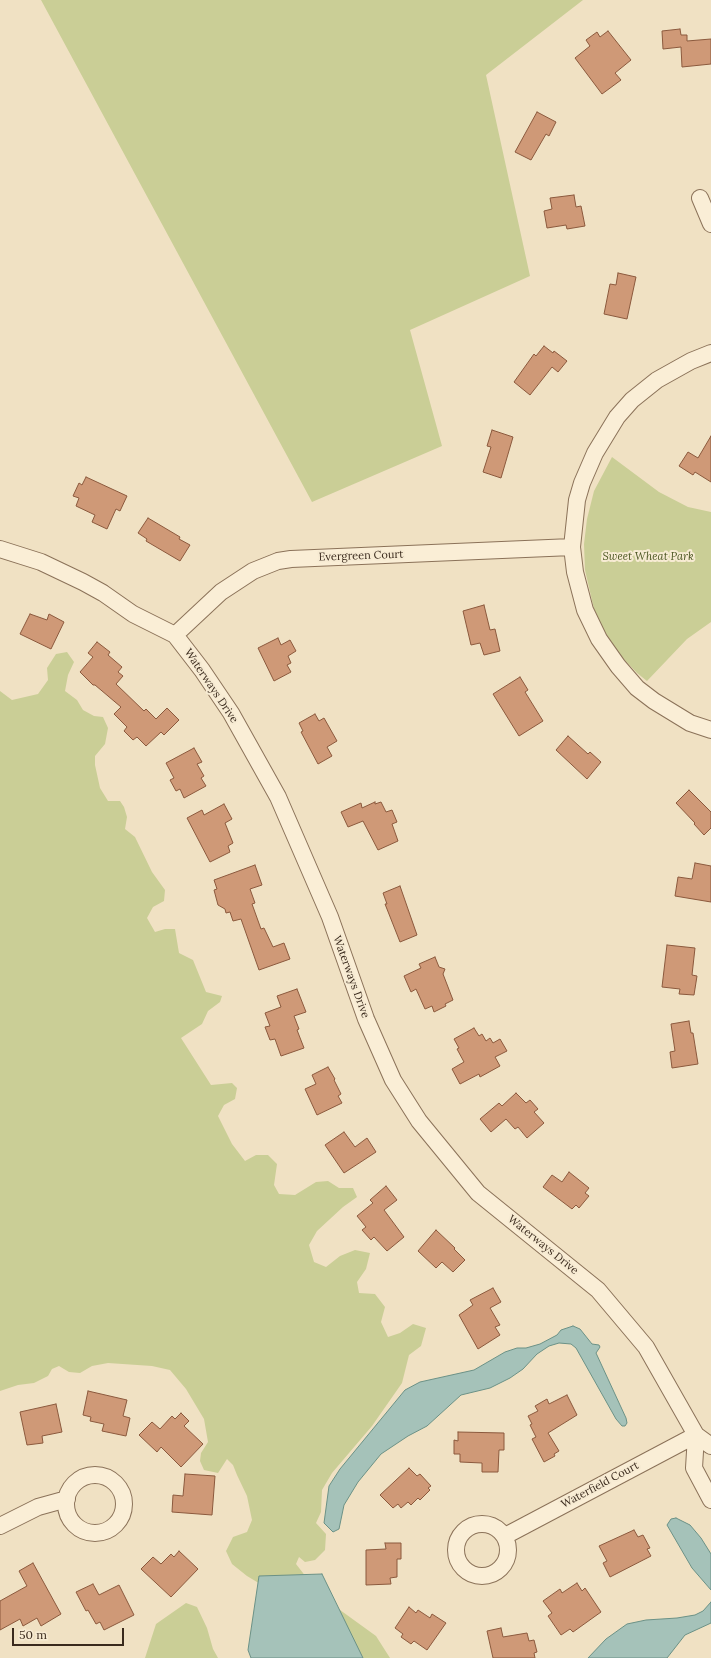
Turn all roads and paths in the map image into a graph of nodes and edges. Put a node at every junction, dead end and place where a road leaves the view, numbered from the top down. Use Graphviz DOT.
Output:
graph roads {
  1 [pos="700,198"];
  2 [pos="711,224"];
  3 [pos="711,353"];
  4 [pos="0,548"];
  5 [pos="572,548"];
  6 [pos="175,635"];
  7 [pos="711,730"];
  8 [pos="696,1435"];
  9 [pos="711,1446"];
  10 [pos="67,1499"];
  11 [pos="711,1500"];
  12 [pos="0,1526"];
  13 [pos="505,1536"];
  1 -- 2 [label="street"];
  3 -- 5 [label="street"];
  4 -- 6 [label="street, Waterways Drive"];
  5 -- 6 [label="street, Evergreen Court"];
  5 -- 7 [label="street"];
  6 -- 8 [label="street, Waterways Drive"];
  8 -- 9 [label="street, Waterways Drive"];
  8 -- 11 [label="street"];
  8 -- 13 [label="street, Waterfield Court"];
  10 -- 12 [label="street"];
}
